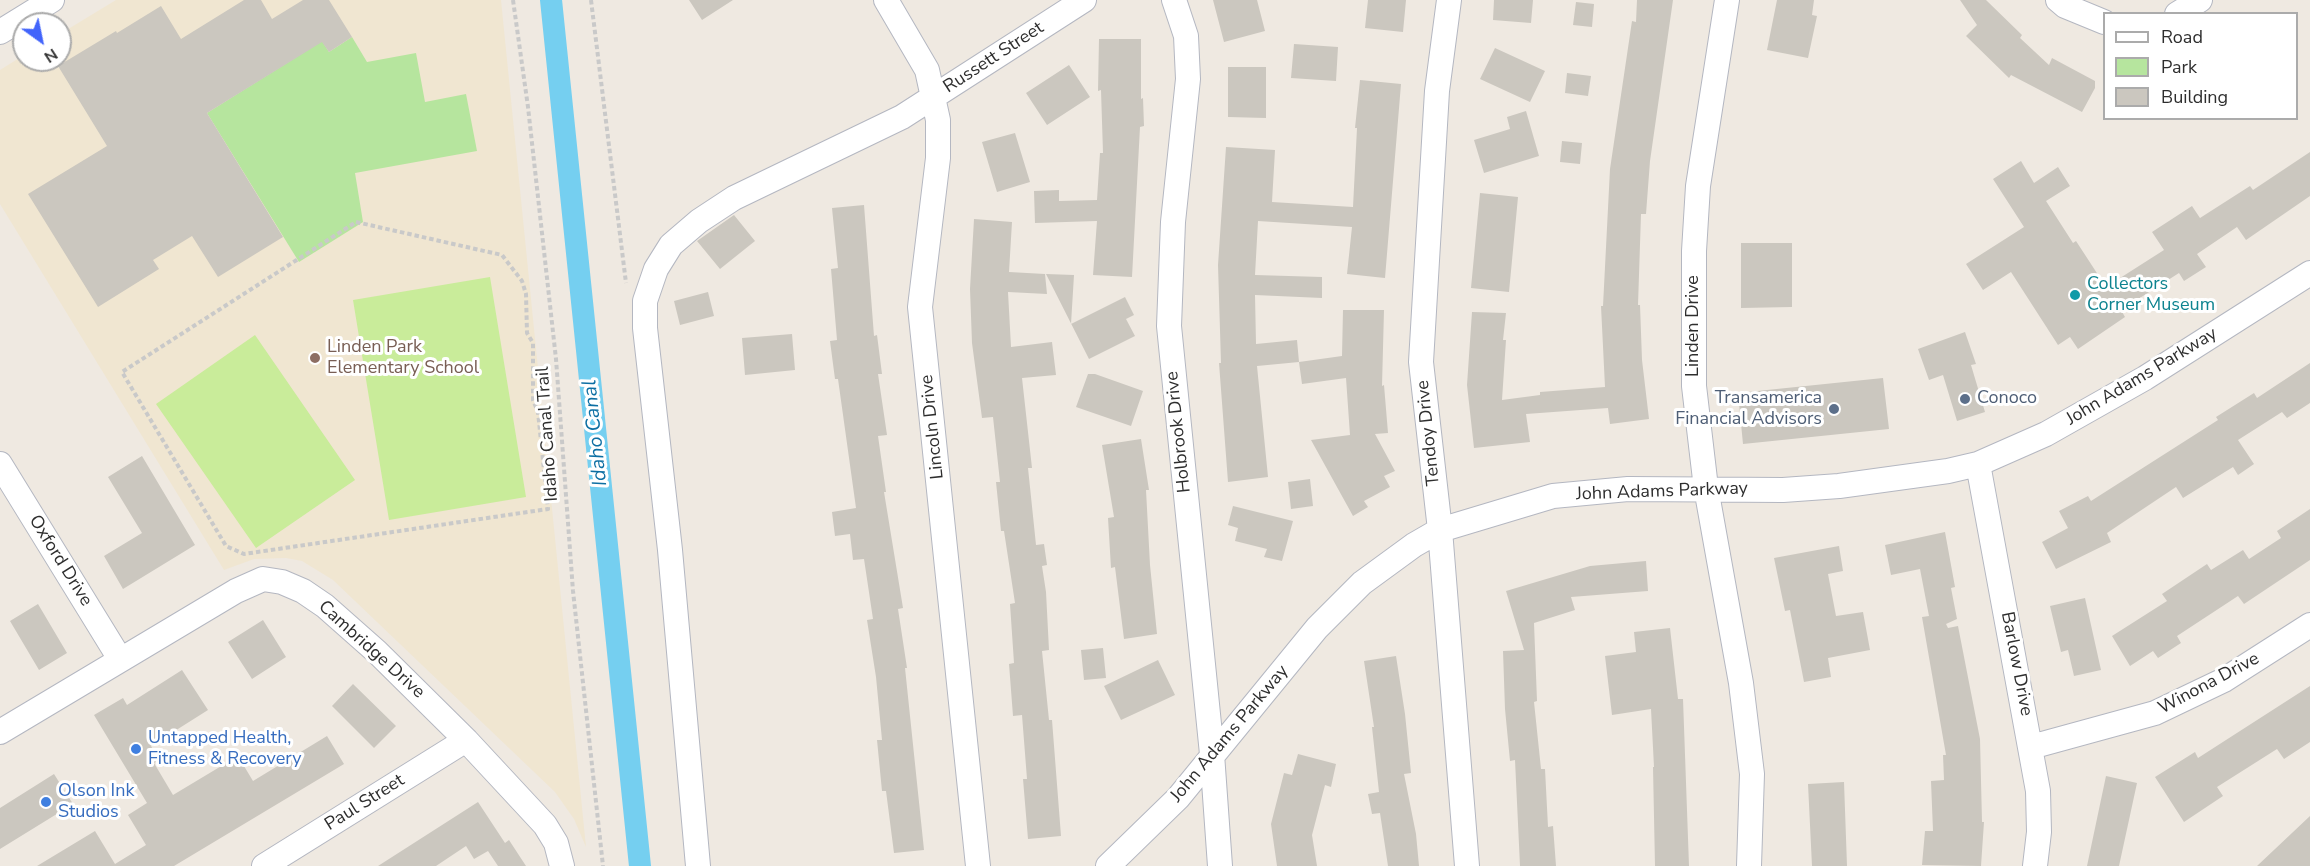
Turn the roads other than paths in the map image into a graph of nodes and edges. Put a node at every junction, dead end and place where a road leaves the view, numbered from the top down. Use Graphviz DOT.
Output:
graph roads {
  1 [pos="52,0"];
  2 [pos="886,0"];
  3 [pos="1084,0"];
  4 [pos="1174,0"];
  5 [pos="1449,0"];
  6 [pos="1727,0"];
  7 [pos="2058,0"];
  8 [pos="2200,0"];
  9 [pos="2180,12"];
  10 [pos="2103,22"];
  11 [pos="0,32"];
  12 [pos="934,96"];
  13 [pos="2310,273"];
  14 [pos="0,464"];
  15 [pos="1978,464"];
  16 [pos="1706,488"];
  17 [pos="1440,530"];
  18 [pos="2310,625"];
  19 [pos="120,659"];
  20 [pos="0,732"];
  21 [pos="466,740"];
  22 [pos="2031,747"];
  23 [pos="1212,754"];
  24 [pos="264,866"];
  25 [pos="562,866"];
  26 [pos="698,866"];
  27 [pos="978,866"];
  28 [pos="1108,866"];
  29 [pos="1220,866"];
  30 [pos="1467,866"];
  31 [pos="1749,866"];
  32 [pos="2034,866"];
  1 -- 11 [label="street"];
  2 -- 12 [label="street, Lincoln Drive"];
  3 -- 12 [label="street, Russett Street"];
  4 -- 23 [label="street, Holbrook Drive"];
  5 -- 17 [label="street, Tendoy Drive"];
  6 -- 16 [label="street, Linden Drive"];
  7 -- 10 [label="street"];
  8 -- 9 [label="street"];
  12 -- 26 [label="street, Russett Street"];
  12 -- 27 [label="street, Lincoln Drive"];
  13 -- 15 [label="street, John Adams Parkway"];
  14 -- 19 [label="street, Oxford Drive"];
  15 -- 16 [label="street, John Adams Parkway"];
  15 -- 22 [label="street, Barlow Drive"];
  16 -- 17 [label="street, John Adams Parkway"];
  16 -- 31 [label="street, Linden Drive"];
  17 -- 23 [label="street, John Adams Parkway"];
  17 -- 30 [label="street, Tendoy Drive"];
  18 -- 22 [label="street, Winona Drive"];
  19 -- 20 [label="street, Cambridge Drive"];
  19 -- 21 [label="street, Cambridge Drive"];
  21 -- 24 [label="street, Paul Street"];
  21 -- 25 [label="street, Cambridge Drive"];
  22 -- 32 [label="street, Barlow Drive"];
  23 -- 28 [label="street, John Adams Parkway"];
  23 -- 29 [label="street, Holbrook Drive"];
}
